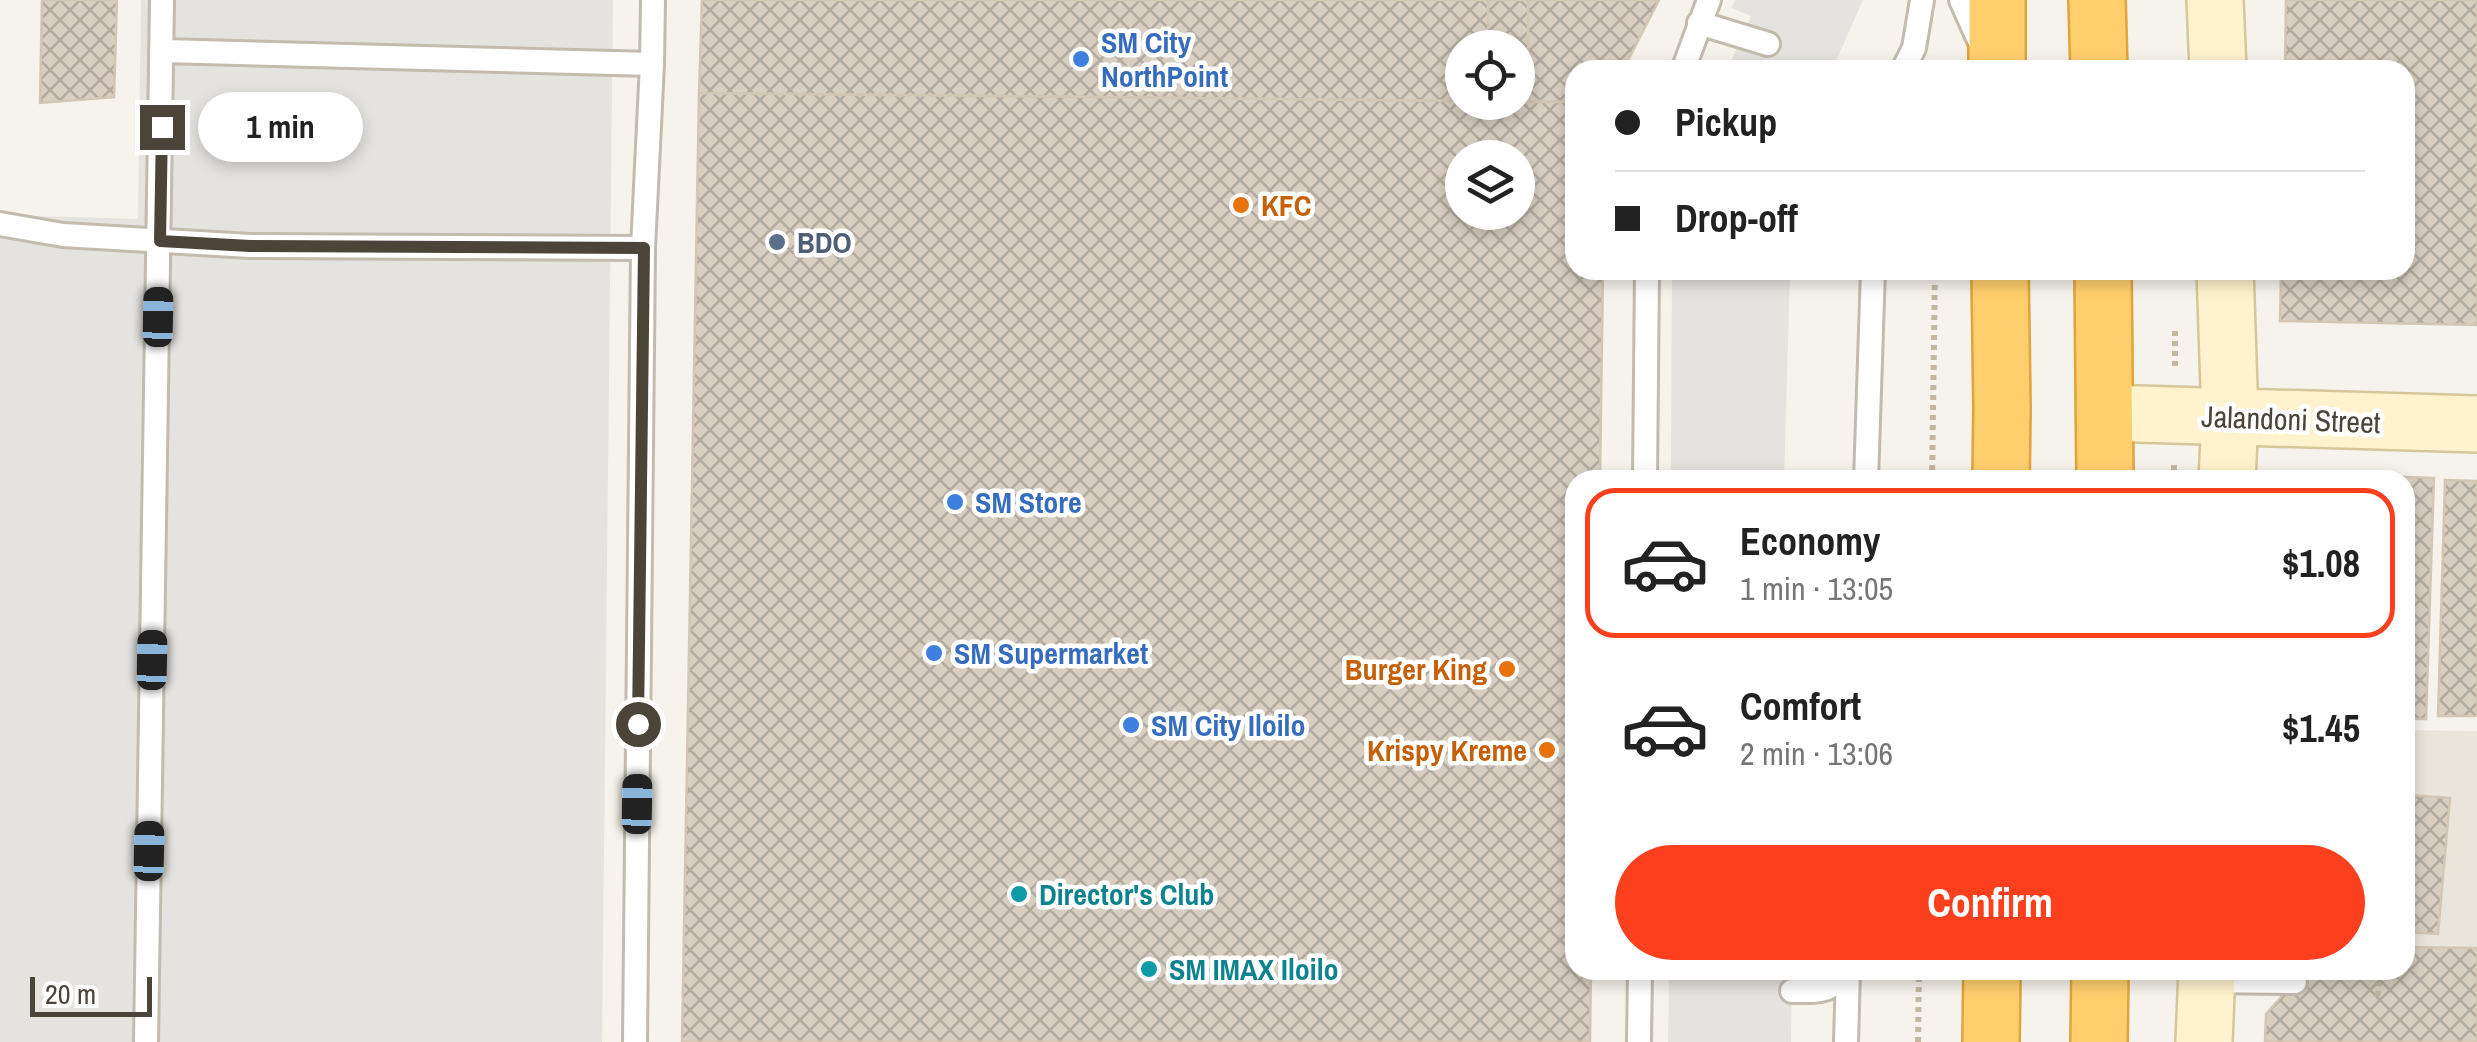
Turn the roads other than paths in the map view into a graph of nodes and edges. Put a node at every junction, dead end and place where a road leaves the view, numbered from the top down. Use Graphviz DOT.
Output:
graph roads {
  1 [pos="162,0"];
  2 [pos="652,0"];
  3 [pos="1710,0"];
  4 [pos="1922,0"];
  5 [pos="1961,0"];
  6 [pos="1997,0"];
  7 [pos="2098,0"];
  8 [pos="2215,0"];
  9 [pos="1699,23"];
  10 [pos="1768,44"];
  11 [pos="162,51"];
  12 [pos="1686,60"];
  13 [pos="1908,60"];
  14 [pos="1986,60"];
  15 [pos="1997,60"];
  16 [pos="2099,60"];
  17 [pos="2218,60"];
  18 [pos="652,64"];
  19 [pos="0,224"];
  20 [pos="160,241"];
  21 [pos="644,248"];
  22 [pos="1647,280"];
  23 [pos="1873,280"];
  24 [pos="2000,280"];
  25 [pos="2103,280"];
  26 [pos="2225,280"];
  27 [pos="2106,413"];
  28 [pos="2230,418"];
  29 [pos="2477,424"];
  30 [pos="1644,470"];
  31 [pos="1866,470"];
  32 [pos="2001,470"];
  33 [pos="2105,470"];
  34 [pos="2227,470"];
  35 [pos="1640,980"];
  36 [pos="1839,980"];
  37 [pos="1847,980"];
  38 [pos="1992,980"];
  39 [pos="2100,980"];
  40 [pos="2206,980"];
  41 [pos="1792,991"];
  42 [pos="146,1042"];
  43 [pos="634,1042"];
  44 [pos="1639,1042"];
  45 [pos="1846,1042"];
  46 [pos="1991,1042"];
  47 [pos="2100,1042"];
  48 [pos="2204,1042"];
  1 -- 11 [label="lane"];
  2 -- 18 [label="lane"];
  3 -- 9 [label="lane"];
  4 -- 13 [label="lane"];
  5 -- 14 [label="lane"];
  6 -- 15 [label="highway"];
  7 -- 16 [label="highway"];
  8 -- 17 [label="main road"];
  9 -- 10 [label="lane"];
  9 -- 12 [label="lane"];
  11 -- 18 [label="lane"];
  11 -- 20 [label="lane"];
  18 -- 21 [label="lane"];
  19 -- 20 [label="lane"];
  20 -- 21 [label="lane"];
  20 -- 42 [label="lane"];
  21 -- 43 [label="lane"];
  22 -- 30 [label="lane"];
  23 -- 31 [label="lane"];
  24 -- 32 [label="highway"];
  25 -- 27 [label="highway"];
  26 -- 28 [label="main road"];
  27 -- 28 [label="main road, Jalandoni Street"];
  27 -- 33 [label="highway"];
  28 -- 29 [label="main road, Jalandoni Street"];
  28 -- 34 [label="main road"];
  35 -- 44 [label="lane"];
  36 -- 41 [label="lane"];
  37 -- 45 [label="lane"];
  38 -- 46 [label="highway"];
  39 -- 47 [label="highway"];
  40 -- 48 [label="main road"];
}
